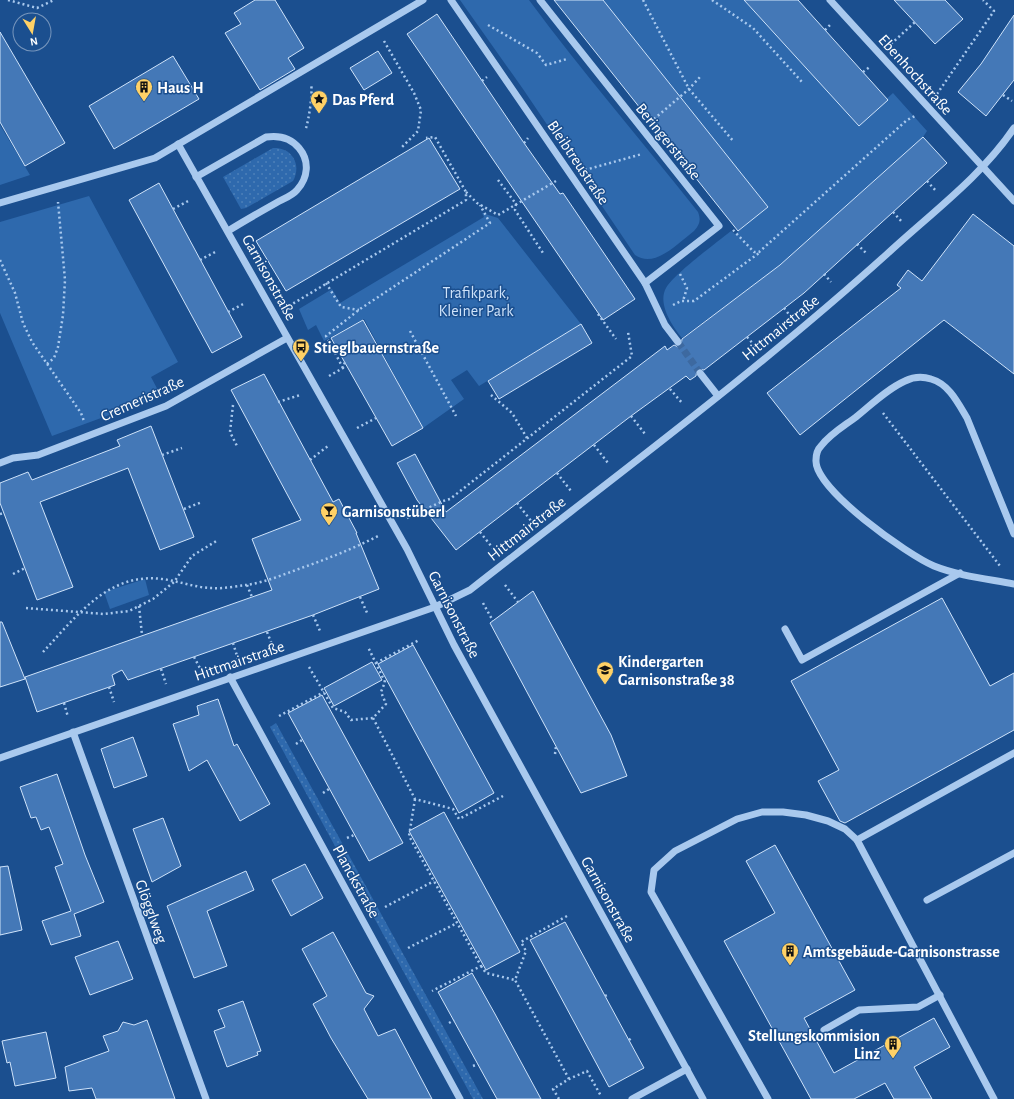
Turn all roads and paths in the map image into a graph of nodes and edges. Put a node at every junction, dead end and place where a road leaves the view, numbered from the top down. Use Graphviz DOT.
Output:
graph roads {
  1 [pos="8,0"];
  2 [pos="54,0"];
  3 [pos="423,0"];
  4 [pos="451,0"];
  5 [pos="540,0"];
  6 [pos="643,0"];
  7 [pos="712,0"];
  8 [pos="830,0"];
  9 [pos="983,0"];
  10 [pos="915,22"];
  11 [pos="832,23"];
  12 [pos="825,30"];
  13 [pos="383,40"];
  14 [pos="891,44"];
  15 [pos="581,52"];
  16 [pos="537,53"];
  17 [pos="872,65"];
  18 [pos="863,72"];
  19 [pos="700,77"];
  20 [pos="802,82"];
  21 [pos="311,84"];
  22 [pos="689,90"];
  23 [pos="937,94"];
  24 [pos="1003,95"];
  25 [pos="1012,101"];
  26 [pos="917,115"];
  27 [pos="649,123"];
  28 [pos="306,128"];
  29 [pos="1014,128"];
  30 [pos="426,138"];
  31 [pos="734,142"];
  32 [pos="178,144"];
  33 [pos="654,144"];
  34 [pos="402,147"];
  35 [pos="982,166"];
  36 [pos="571,175"];
  37 [pos="196,177"];
  38 [pos="498,180"];
  39 [pos="927,181"];
  40 [pos="936,191"];
  41 [pos="466,192"];
  42 [pos="190,200"];
  43 [pos="1014,201"];
  44 [pos="58,202"];
  45 [pos="0,203"];
  46 [pos="516,204"];
  47 [pos="480,205"];
  48 [pos="173,209"];
  49 [pos="893,212"];
  50 [pos="902,222"];
  51 [pos="730,227"];
  52 [pos="228,231"];
  53 [pos="857,244"];
  54 [pos="217,251"];
  55 [pos="759,252"];
  56 [pos="543,253"];
  57 [pos="866,254"];
  58 [pos="0,260"];
  59 [pos="200,260"];
  60 [pos="679,271"];
  61 [pos="824,274"];
  62 [pos="326,283"];
  63 [pos="645,283"];
  64 [pos="833,284"];
  65 [pos="683,301"];
  66 [pos="245,303"];
  67 [pos="289,306"];
  68 [pos="669,306"];
  69 [pos="784,308"];
  70 [pos="359,310"];
  71 [pos="228,312"];
  72 [pos="598,314"];
  73 [pos="792,319"];
  74 [pos="410,331"];
  75 [pos="628,332"];
  76 [pos="747,337"];
  77 [pos="287,338"];
  78 [pos="616,340"];
  79 [pos="678,342"];
  80 [pos="756,348"];
  81 [pos="345,362"];
  82 [pos="47,364"];
  83 [pos="343,368"];
  84 [pos="700,373"];
  85 [pos="329,376"];
  86 [pos="670,389"];
  87 [pos="300,395"];
  88 [pos="491,395"];
  89 [pos="718,396"];
  90 [pos="278,402"];
  91 [pos="875,402"];
  92 [pos="233,405"];
  93 [pos="683,405"];
  94 [pos="456,416"];
  95 [pos="631,416"];
  96 [pos="376,418"];
  97 [pos="86,426"];
  98 [pos="357,428"];
  99 [pos="646,434"];
  100 [pos="527,438"];
  101 [pos="594,445"];
  102 [pos="237,446"];
  103 [pos="328,446"];
  104 [pos="182,448"];
  105 [pos="162,455"];
  106 [pos="310,460"];
  107 [pos="0,463"];
  108 [pos="608,463"];
  109 [pos="557,473"];
  110 [pos="572,492"];
  111 [pos="202,502"];
  112 [pos="517,503"];
  113 [pos="184,509"];
  114 [pos="4,513"];
  115 [pos="0,514"];
  116 [pos="406,518"];
  117 [pos="532,523"];
  118 [pos="480,532"];
  119 [pos="1014,534"];
  120 [pos="380,535"];
  121 [pos="218,540"];
  122 [pos="496,552"];
  123 [pos="25,568"];
  124 [pos="960,573"];
  125 [pos="13,574"];
  126 [pos="174,582"];
  127 [pos="1014,584"];
  128 [pos="248,585"];
  129 [pos="505,585"];
  130 [pos="252,597"];
  131 [pos="360,597"];
  132 [pos="518,602"];
  133 [pos="483,603"];
  134 [pos="139,606"];
  135 [pos="435,607"];
  136 [pos="26,608"];
  137 [pos="80,613"];
  138 [pos="313,615"];
  139 [pos="368,615"];
  140 [pos="493,621"];
  141 [pos="785,629"];
  142 [pos="320,631"];
  143 [pos="267,632"];
  144 [pos="142,635"];
  145 [pos="419,640"];
  146 [pos="233,643"];
  147 [pos="367,644"];
  148 [pos="273,647"];
  149 [pos="43,652"];
  150 [pos="194,657"];
  151 [pos="238,659"];
  152 [pos="376,663"];
  153 [pos="308,665"];
  154 [pos="161,669"];
  155 [pos="202,672"];
  156 [pos="230,677"];
  157 [pos="166,684"];
  158 [pos="109,686"];
  159 [pos="324,692"];
  160 [pos="64,702"];
  161 [pos="114,702"];
  162 [pos="278,716"];
  163 [pos="69,718"];
  164 [pos="374,718"];
  165 [pos="73,732"];
  166 [pos="302,740"];
  167 [pos="296,744"];
  168 [pos="556,746"];
  169 [pos="1014,753"];
  170 [pos="555,754"];
  171 [pos="0,758"];
  172 [pos="329,789"];
  173 [pos="323,793"];
  174 [pos="503,796"];
  175 [pos="415,799"];
  176 [pos="354,834"];
  177 [pos="348,838"];
  178 [pos="857,840"];
  179 [pos="1014,853"];
  180 [pos="434,881"];
  181 [pos="927,900"];
  182 [pos="385,907"];
  183 [pos="568,916"];
  184 [pos="457,923"];
  185 [pos="408,948"];
  186 [pos="481,966"];
  187 [pos="515,980"];
  188 [pos="432,992"];
  189 [pos="609,994"];
  190 [pos="940,995"];
  191 [pos="604,996"];
  192 [pos="454,1020"];
  193 [pos="449,1023"];
  194 [pos="824,1030"];
  195 [pos="633,1037"];
  196 [pos="629,1040"];
  197 [pos="478,1064"];
  198 [pos="473,1066"];
  199 [pos="687,1069"];
  200 [pos="569,1079"];
  201 [pos="601,1096"];
  202 [pos="206,1099"];
  203 [pos="460,1099"];
  204 [pos="559,1099"];
  205 [pos="632,1099"];
  206 [pos="703,1099"];
  207 [pos="768,1099"];
  208 [pos="994,1099"];
  1 -- 2 [label="path"];
  3 -- 32 [label="street"];
  4 -- 36 [label="street, Bleibtreustraße"];
  5 -- 15 [label="street, Beringerstraße"];
  6 -- 22 [label="path"];
  7 -- 20 [label="path"];
  8 -- 35 [label="street, Ebenhochstraße"];
  9 -- 23 [label="path"];
  10 -- 14 [label="path"];
  11 -- 12 [label="path"];
  13 -- 34 [label="path"];
  15 -- 16 [label="path"];
  15 -- 33 [label="street, Beringerstraße"];
  17 -- 18 [label="path"];
  19 -- 22 [label="path"];
  21 -- 28 [label="path"];
  22 -- 27 [label="path"];
  22 -- 31 [label="path"];
  24 -- 25 [label="path"];
  26 -- 55 [label="path"];
  29 -- 35 [label="street, Hittmairstraße"];
  30 -- 41 [label="path"];
  32 -- 37 [label="street, Garnisonstraße"];
  32 -- 45 [label="street"];
  33 -- 36 [label="path"];
  33 -- 63 [label="street, Beringerstraße"];
  35 -- 43 [label="street"];
  35 -- 89 [label="street, Hittmairstraße"];
  36 -- 46 [label="path"];
  36 -- 63 [label="street, Bleibtreustraße"];
  37 -- 52 [label="street, Garnisonstraße"];
  37 -- 52 [label="street"];
  38 -- 46 [label="path"];
  39 -- 40 [label="path"];
  41 -- 47 [label="path"];
  41 -- 67 [label="path"];
  42 -- 48 [label="path"];
  44 -- 82 [label="path"];
  46 -- 47 [label="path"];
  46 -- 56 [label="path"];
  47 -- 70 [label="path"];
  49 -- 50 [label="path"];
  51 -- 55 [label="path"];
  52 -- 77 [label="street, Garnisonstraße"];
  53 -- 57 [label="path"];
  54 -- 59 [label="path"];
  55 -- 65 [label="path"];
  58 -- 82 [label="path"];
  60 -- 65 [label="path"];
  61 -- 64 [label="path"];
  62 -- 70 [label="path"];
  63 -- 79 [label="street, Bleibtreustraße"];
  65 -- 68 [label="path"];
  66 -- 71 [label="path"];
  69 -- 73 [label="path"];
  70 -- 83 [label="path"];
  72 -- 78 [label="path"];
  74 -- 94 [label="path"];
  75 -- 100 [label="path"];
  76 -- 80 [label="path"];
  77 -- 107 [label="street, Cremeristraße"];
  77 -- 135 [label="street, Garnisonstraße"];
  81 -- 83 [label="path"];
  82 -- 97 [label="path"];
  83 -- 85 [label="path"];
  84 -- 89 [label="street"];
  86 -- 93 [label="path"];
  87 -- 90 [label="path"];
  88 -- 100 [label="path"];
  89 -- 135 [label="street, Hittmairstraße"];
  91 -- 119 [label="street"];
  91 -- 124 [label="street"];
  91 -- 127 [label="path"];
  92 -- 102 [label="path"];
  95 -- 99 [label="path"];
  96 -- 98 [label="path"];
  100 -- 116 [label="path"];
  101 -- 108 [label="path"];
  103 -- 106 [label="path"];
  104 -- 105 [label="path"];
  109 -- 110 [label="path"];
  111 -- 113 [label="path"];
  112 -- 117 [label="path"];
  114 -- 115 [label="path"];
  118 -- 122 [label="path"];
  120 -- 128 [label="path"];
  121 -- 126 [label="path"];
  123 -- 125 [label="path"];
  124 -- 127 [label="street"];
  124 -- 141 [label="street"];
  126 -- 128 [label="path"];
  126 -- 134 [label="path"];
  126 -- 137 [label="path"];
  128 -- 130 [label="path"];
  129 -- 132 [label="path"];
  131 -- 139 [label="path"];
  133 -- 140 [label="path"];
  134 -- 137 [label="path"];
  134 -- 144 [label="path"];
  135 -- 156 [label="street, Hittmairstraße"];
  135 -- 199 [label="street, Garnisonstraße"];
  136 -- 137 [label="path"];
  137 -- 149 [label="path"];
  138 -- 142 [label="path"];
  143 -- 148 [label="path"];
  145 -- 152 [label="path"];
  146 -- 151 [label="path"];
  147 -- 152 [label="path"];
  150 -- 155 [label="path"];
  152 -- 164 [label="path"];
  153 -- 159 [label="path"];
  154 -- 157 [label="path"];
  156 -- 165 [label="street, Hittmairstraße"];
  156 -- 203 [label="street, Planckstraße"];
  158 -- 161 [label="path"];
  159 -- 162 [label="path"];
  159 -- 164 [label="path"];
  160 -- 163 [label="path"];
  164 -- 175 [label="path"];
  165 -- 171 [label="street, Hittmairstraße"];
  165 -- 202 [label="street, Glögglweg"];
  166 -- 167 [label="path"];
  168 -- 170 [label="path"];
  169 -- 178 [label="street"];
  172 -- 173 [label="path"];
  174 -- 175 [label="path"];
  175 -- 180 [label="path"];
  176 -- 177 [label="path"];
  178 -- 190 [label="street"];
  178 -- 207 [label="street"];
  179 -- 181 [label="street"];
  180 -- 182 [label="path"];
  180 -- 184 [label="path"];
  183 -- 187 [label="path"];
  184 -- 185 [label="path"];
  184 -- 186 [label="path"];
  186 -- 187 [label="path"];
  186 -- 188 [label="path"];
  187 -- 200 [label="path"];
  189 -- 191 [label="path"];
  190 -- 194 [label="street"];
  190 -- 208 [label="street"];
  192 -- 193 [label="path"];
  195 -- 196 [label="path"];
  197 -- 198 [label="path"];
  199 -- 205 [label="street"];
  199 -- 206 [label="street, Garnisonstraße"];
  200 -- 201 [label="path"];
  200 -- 204 [label="path"];
}
